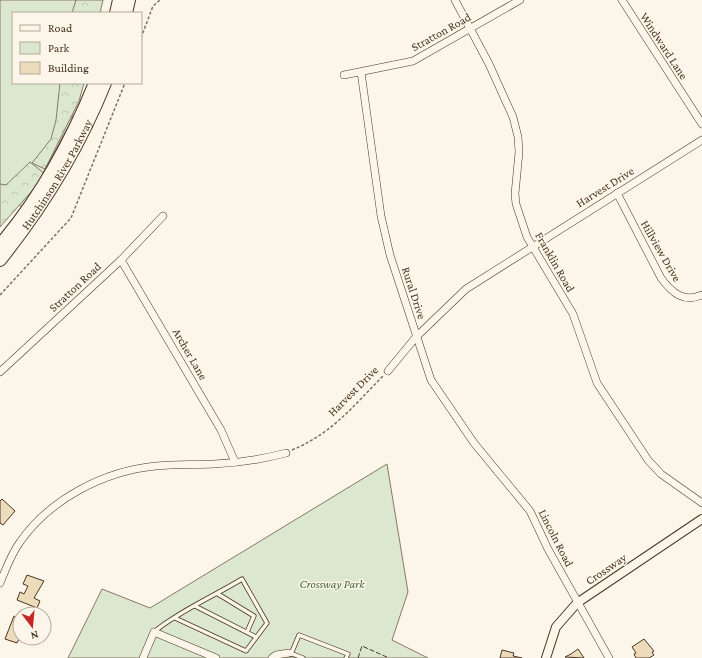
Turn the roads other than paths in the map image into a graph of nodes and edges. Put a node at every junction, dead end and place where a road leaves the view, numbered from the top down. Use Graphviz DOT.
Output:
graph roads {
  1 [pos="119,0"];
  2 [pos="128,0"];
  3 [pos="455,0"];
  4 [pos="520,0"];
  5 [pos="622,0"];
  6 [pos="116,12"];
  7 [pos="126,12"];
  8 [pos="470,29"];
  9 [pos="361,72"];
  10 [pos="344,75"];
  11 [pos="95,84"];
  12 [pos="105,84"];
  13 [pos="702,124"];
  14 [pos="702,140"];
  15 [pos="617,193"];
  16 [pos="163,216"];
  17 [pos="0,245"];
  18 [pos="532,246"];
  19 [pos="0,260"];
  20 [pos="121,260"];
  21 [pos="702,295"];
  22 [pos="416,337"];
  23 [pos="388,371"];
  24 [pos="0,372"];
  25 [pos="286,452"];
  26 [pos="235,462"];
  27 [pos="516,493"];
  28 [pos="702,503"];
  29 [pos="702,519"];
  30 [pos="0,583"];
  31 [pos="218,594"];
  32 [pos="578,603"];
  33 [pos="195,606"];
  34 [pos="175,618"];
  35 [pos="154,632"];
  36 [pos="247,632"];
  37 [pos="256,637"];
  38 [pos="290,653"];
  39 [pos="143,658"];
  40 [pos="216,658"];
  41 [pos="272,658"];
  42 [pos="303,658"];
  43 [pos="346,658"];
  44 [pos="546,658"];
  45 [pos="609,658"];
  1 -- 6 [label="highway"];
  2 -- 7 [label="highway"];
  3 -- 8 [label="street, Franklin Road"];
  4 -- 8 [label="street, Stratton Road"];
  5 -- 13 [label="street, Windward Lane"];
  8 -- 9 [label="street, Stratton Road"];
  8 -- 18 [label="street, Franklin Road"];
  9 -- 10 [label="street, Stratton Road"];
  9 -- 22 [label="street, Rural Drive"];
  11 -- 17 [label="highway, Hutchinson River Parkway"];
  12 -- 19 [label="highway, Hutchinson River Parkway"];
  14 -- 15 [label="street, Harvest Drive"];
  15 -- 18 [label="street, Harvest Drive"];
  15 -- 21 [label="street, Hillview Drive"];
  16 -- 20 [label="street, Stratton Road"];
  18 -- 22 [label="street, Harvest Drive"];
  18 -- 28 [label="street, Franklin Road"];
  20 -- 24 [label="street, Stratton Road"];
  20 -- 26 [label="street, Archer Lane"];
  22 -- 23 [label="street, Harvest Drive"];
  22 -- 27 [label="street, Rural Drive"];
  25 -- 26 [label="street"];
  26 -- 30 [label="street"];
  27 -- 32 [label="street, Lincoln Road"];
  29 -- 32 [label="street, Crossway"];
  31 -- 33 [label="lane"];
  31 -- 36 [label="lane"];
  31 -- 37 [label="lane"];
  32 -- 44 [label="street, Crossway"];
  32 -- 45 [label="street, Lincoln Road"];
  33 -- 34 [label="lane"];
  33 -- 36 [label="lane"];
  34 -- 35 [label="lane"];
  34 -- 37 [label="lane"];
  35 -- 39 [label="street"];
  35 -- 40 [label="street"];
  36 -- 37 [label="lane"];
  38 -- 41 [label="street"];
  38 -- 42 [label="lane"];
  38 -- 43 [label="lane"];
}
